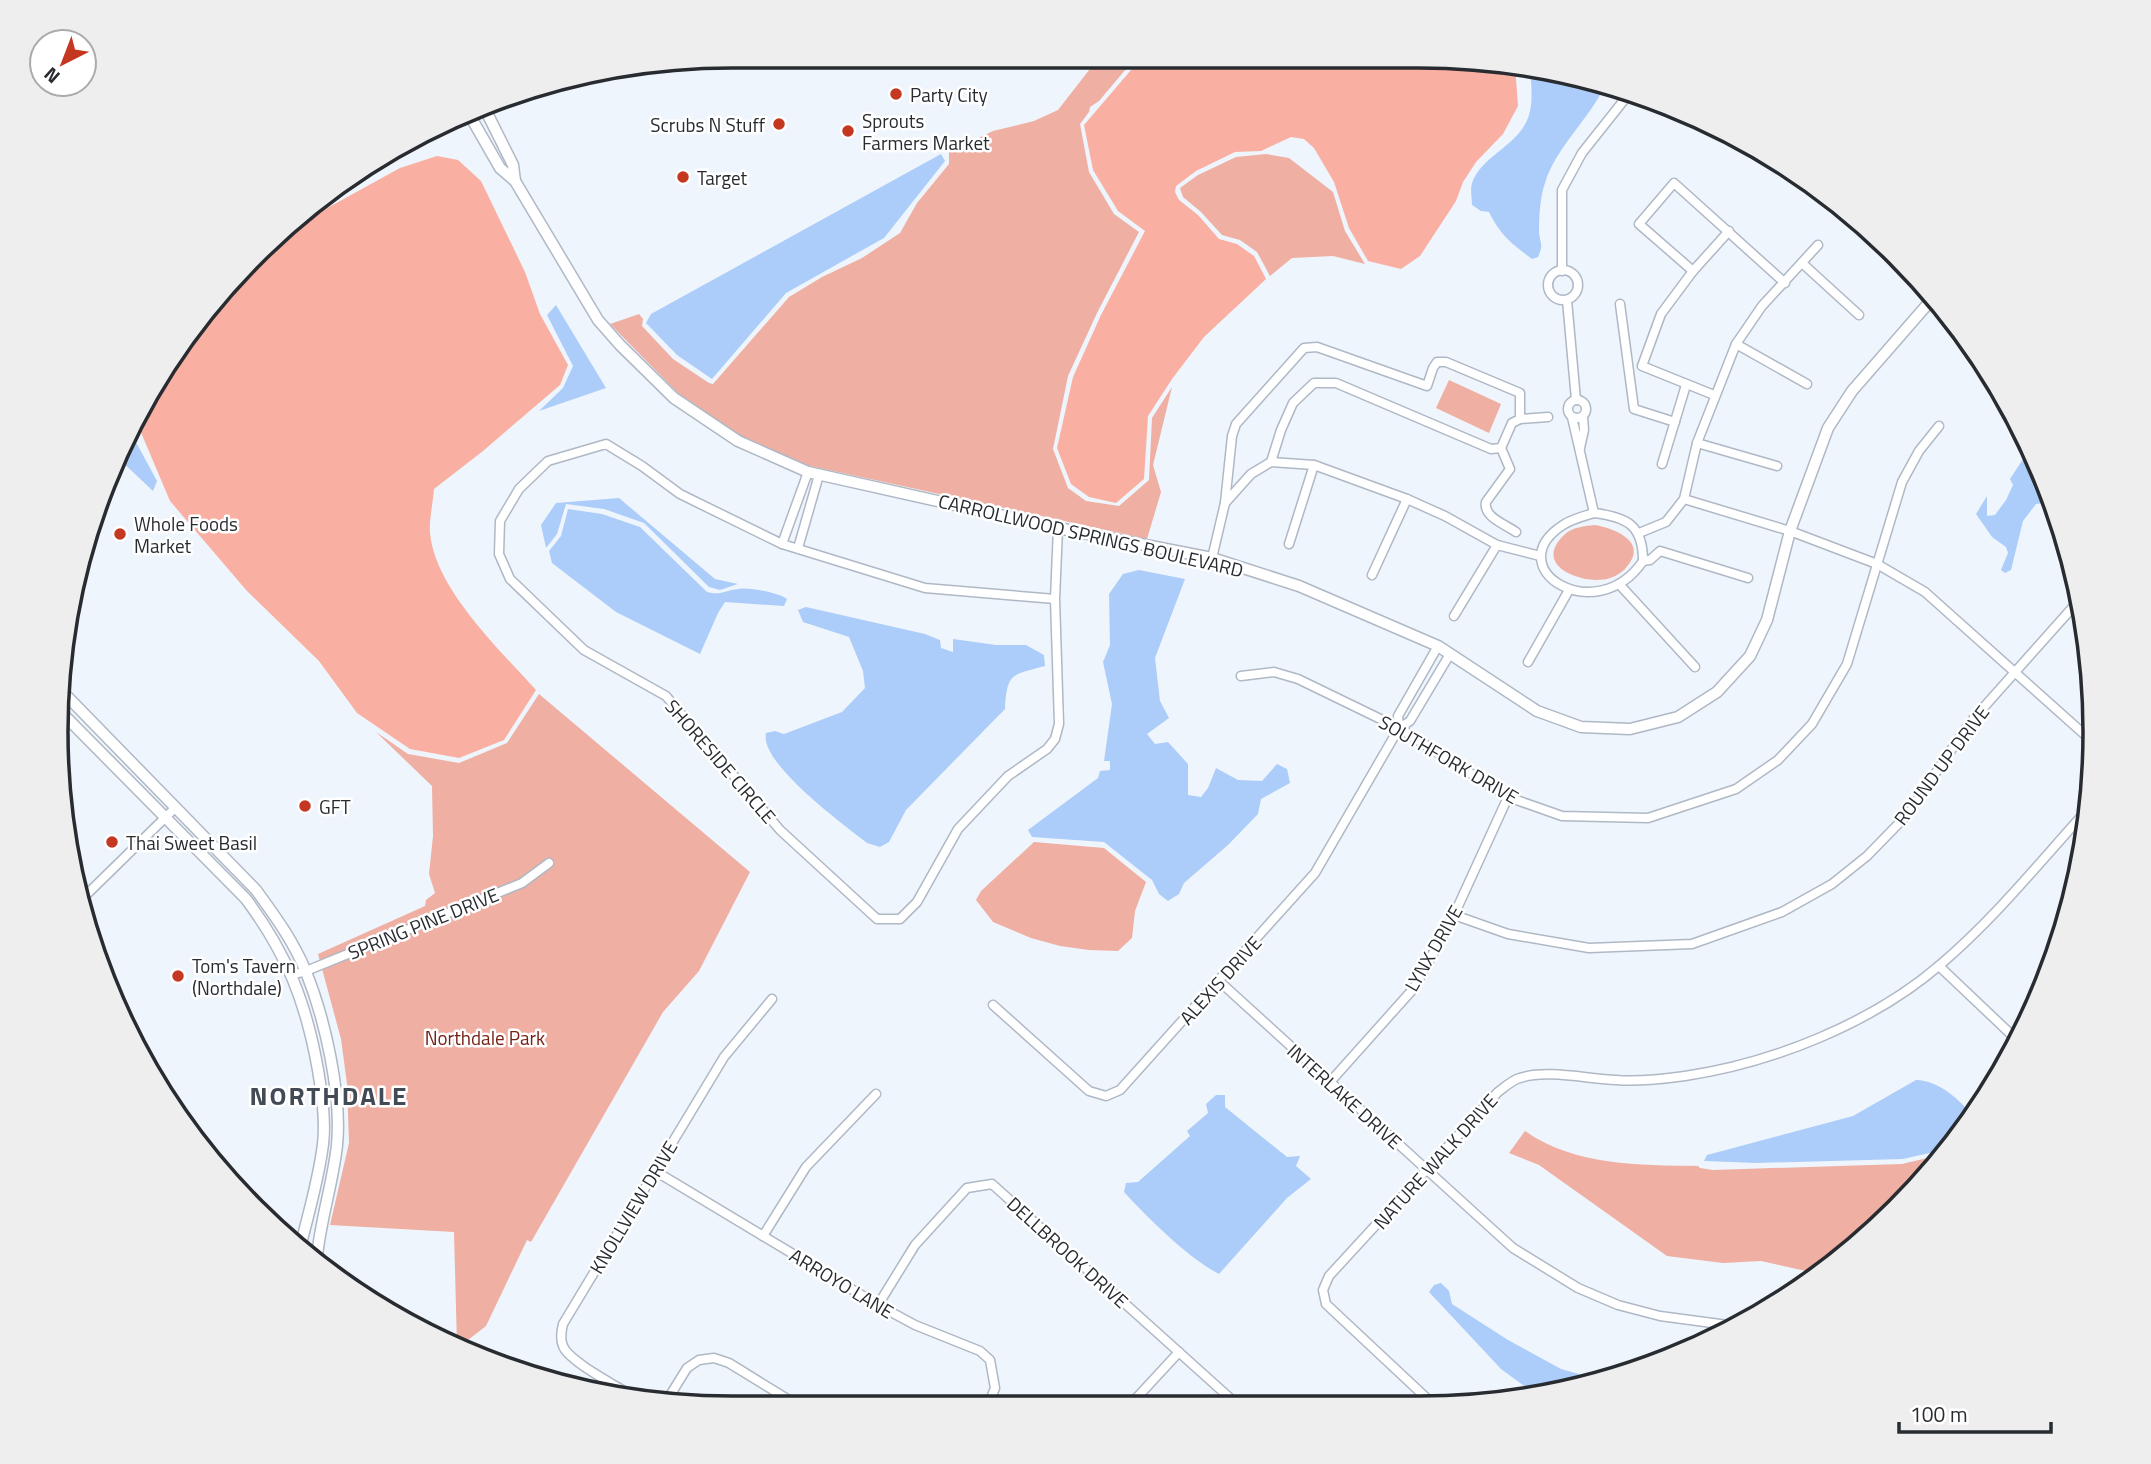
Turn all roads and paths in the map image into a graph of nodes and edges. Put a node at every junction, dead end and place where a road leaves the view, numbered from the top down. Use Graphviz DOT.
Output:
graph roads {
  1 [pos="1624,101"];
  2 [pos="488,115"];
  3 [pos="473,121"];
  4 [pos="515,181"];
  5 [pos="1729,231"];
  6 [pos="1818,245"];
  7 [pos="1802,263"];
  8 [pos="1562,271"];
  9 [pos="1693,271"];
  10 [pos="1785,283"];
  11 [pos="1567,300"];
  12 [pos="1619,304"];
  13 [pos="1927,305"];
  14 [pos="1859,315"];
  15 [pos="1736,344"];
  16 [pos="1628,364"];
  17 [pos="1642,366"];
  18 [pos="1807,384"];
  19 [pos="1686,385"];
  20 [pos="1714,395"];
  21 [pos="1576,400"];
  22 [pos="1548,417"];
  23 [pos="1572,417"];
  24 [pos="1583,417"];
  25 [pos="1520,419"];
  26 [pos="1675,422"];
  27 [pos="1939,426"];
  28 [pos="1696,443"];
  29 [pos="1501,448"];
  30 [pos="1579,451"];
  31 [pos="1270,462"];
  32 [pos="1662,464"];
  33 [pos="1314,466"];
  34 [pos="1777,466"];
  35 [pos="808,472"];
  36 [pos="819,475"];
  37 [pos="1407,499"];
  38 [pos="1684,499"];
  39 [pos="1225,505"];
  40 [pos="1594,513"];
  41 [pos="1058,528"];
  42 [pos="1790,531"];
  43 [pos="1516,532"];
  44 [pos="1639,533"];
  45 [pos="782,544"];
  46 [pos="1289,544"];
  47 [pos="1497,545"];
  48 [pos="797,548"];
  49 [pos="1540,556"];
  50 [pos="1212,558"];
  51 [pos="1643,561"];
  52 [pos="1877,564"];
  53 [pos="1372,575"];
  54 [pos="1748,578"];
  55 [pos="1619,584"];
  56 [pos="1569,590"];
  57 [pos="1055,599"];
  58 [pos="2071,610"];
  59 [pos="1454,616"];
  60 [pos="1438,646"];
  61 [pos="1450,654"];
  62 [pos="1528,662"];
  63 [pos="1695,667"];
  64 [pos="2015,672"];
  65 [pos="1241,676"];
  66 [pos="70,700"];
  67 [pos="69,720"];
  68 [pos="1399,728"];
  69 [pos="2083,733"];
  70 [pos="1508,797"];
  71 [pos="176,807"];
  72 [pos="166,817"];
  73 [pos="2077,822"];
  74 [pos="549,863"];
  75 [pos="88,893"];
  76 [pos="1454,915"];
  77 [pos="1939,966"];
  78 [pos="306,971"];
  79 [pos="292,975"];
  80 [pos="1219,981"];
  81 [pos="772,999"];
  82 [pos="993,1005"];
  83 [pos="2010,1033"];
  84 [pos="1330,1082"];
  85 [pos="876,1094"];
  86 [pos="655,1171"];
  87 [pos="1427,1171"];
  88 [pos="763,1236"];
  89 [pos="302,1238"];
  90 [pos="316,1249"];
  91 [pos="878,1306"];
  92 [pos="1719,1324"];
  93 [pos="1179,1352"];
  94 [pos="614,1385"];
  95 [pos="672,1392"];
  96 [pos="783,1396"];
  97 [pos="992,1396"];
  98 [pos="1138,1396"];
  99 [pos="1228,1396"];
  100 [pos="1424,1396"];
  1 -- 8 [label="street"];
  2 -- 4 [label="street, CARROLLWOOD SPRINGS BOULEVARD"];
  3 -- 4 [label="street, CARROLLWOOD SPRINGS BOULEVARD"];
  4 -- 35 [label="street, CARROLLWOOD SPRINGS BOULEVARD"];
  5 -- 9 [label="street"];
  5 -- 9 [label="street"];
  5 -- 10 [label="street"];
  6 -- 7 [label="street"];
  7 -- 10 [label="street"];
  7 -- 14 [label="street"];
  8 -- 11 [label="street"];
  8 -- 11 [label="street"];
  9 -- 17 [label="street"];
  10 -- 15 [label="street"];
  11 -- 21 [label="street"];
  12 -- 16 [label="street"];
  13 -- 42 [label="street, CARROLLWOOD SPRINGS BOULEVARD"];
  15 -- 18 [label="street"];
  15 -- 20 [label="street"];
  16 -- 17 [label="street"];
  16 -- 26 [label="street"];
  17 -- 19 [label="street"];
  19 -- 20 [label="street"];
  19 -- 26 [label="street"];
  20 -- 28 [label="street"];
  21 -- 23 [label="street"];
  21 -- 24 [label="street"];
  22 -- 25 [label="street"];
  23 -- 24 [label="street"];
  23 -- 30 [label="street"];
  24 -- 30 [label="street"];
  25 -- 29 [label="street"];
  25 -- 39 [label="street"];
  26 -- 32 [label="street"];
  27 -- 52 [label="street, SOUTHFORK DRIVE"];
  28 -- 34 [label="street"];
  28 -- 38 [label="street"];
  29 -- 31 [label="street"];
  29 -- 43 [label="street"];
  30 -- 40 [label="street"];
  31 -- 33 [label="street"];
  31 -- 39 [label="street"];
  33 -- 37 [label="street"];
  33 -- 46 [label="street"];
  35 -- 36 [label="street, CARROLLWOOD SPRINGS BOULEVARD"];
  35 -- 45 [label="street"];
  36 -- 41 [label="street, CARROLLWOOD SPRINGS BOULEVARD"];
  36 -- 48 [label="street"];
  37 -- 47 [label="street"];
  37 -- 53 [label="street"];
  38 -- 42 [label="street"];
  38 -- 44 [label="street"];
  39 -- 50 [label="street"];
  40 -- 44 [label="street"];
  40 -- 49 [label="street"];
  41 -- 50 [label="street, CARROLLWOOD SPRINGS BOULEVARD"];
  41 -- 57 [label="street, SHORESIDE CIRCLE"];
  42 -- 52 [label="street"];
  42 -- 61 [label="street, CARROLLWOOD SPRINGS BOULEVARD"];
  44 -- 51 [label="street"];
  45 -- 48 [label="street, SHORESIDE CIRCLE"];
  45 -- 57 [label="street, SHORESIDE CIRCLE"];
  47 -- 49 [label="street"];
  47 -- 59 [label="street"];
  48 -- 57 [label="street, SHORESIDE CIRCLE"];
  49 -- 56 [label="street"];
  50 -- 60 [label="street, CARROLLWOOD SPRINGS BOULEVARD"];
  51 -- 54 [label="street"];
  51 -- 55 [label="street"];
  52 -- 64 [label="street"];
  52 -- 70 [label="street, SOUTHFORK DRIVE"];
  55 -- 56 [label="street"];
  55 -- 63 [label="street"];
  56 -- 62 [label="street"];
  58 -- 64 [label="street, ROUND UP DRIVE"];
  60 -- 61 [label="street, CARROLLWOOD SPRINGS BOULEVARD"];
  60 -- 68 [label="street, ALEXIS DRIVE"];
  61 -- 68 [label="street, ALEXIS DRIVE"];
  64 -- 69 [label="street"];
  64 -- 76 [label="street, ROUND UP DRIVE"];
  65 -- 68 [label="street, SOUTHFORK DRIVE"];
  66 -- 71 [label="street"];
  67 -- 72 [label="street"];
  68 -- 70 [label="street, SOUTHFORK DRIVE"];
  68 -- 80 [label="street, ALEXIS DRIVE"];
  70 -- 76 [label="street, LYNX DRIVE"];
  71 -- 72 [label="street"];
  71 -- 78 [label="street"];
  72 -- 75 [label="street"];
  72 -- 79 [label="street"];
  73 -- 77 [label="street, NATURE WALK DRIVE"];
  74 -- 78 [label="street, SPRING PINE DRIVE"];
  76 -- 84 [label="street, LYNX DRIVE"];
  77 -- 83 [label="street"];
  77 -- 87 [label="street, NATURE WALK DRIVE"];
  78 -- 79 [label="street, SPRING PINE DRIVE"];
  78 -- 90 [label="street"];
  79 -- 89 [label="street"];
  80 -- 82 [label="street, ALEXIS DRIVE"];
  80 -- 84 [label="street, INTERLAKE DRIVE"];
  81 -- 86 [label="street, KNOLLVIEW DRIVE"];
  84 -- 87 [label="street, INTERLAKE DRIVE"];
  85 -- 88 [label="street"];
  86 -- 88 [label="street, ARROYO LANE"];
  86 -- 94 [label="street, KNOLLVIEW DRIVE"];
  87 -- 92 [label="street, INTERLAKE DRIVE"];
  87 -- 100 [label="street, NATURE WALK DRIVE"];
  88 -- 91 [label="street, ARROYO LANE"];
  91 -- 93 [label="street, DELLBROOK DRIVE"];
  91 -- 97 [label="street, ARROYO LANE"];
  93 -- 98 [label="street"];
  93 -- 99 [label="street, DELLBROOK DRIVE"];
  95 -- 96 [label="street"];
}
